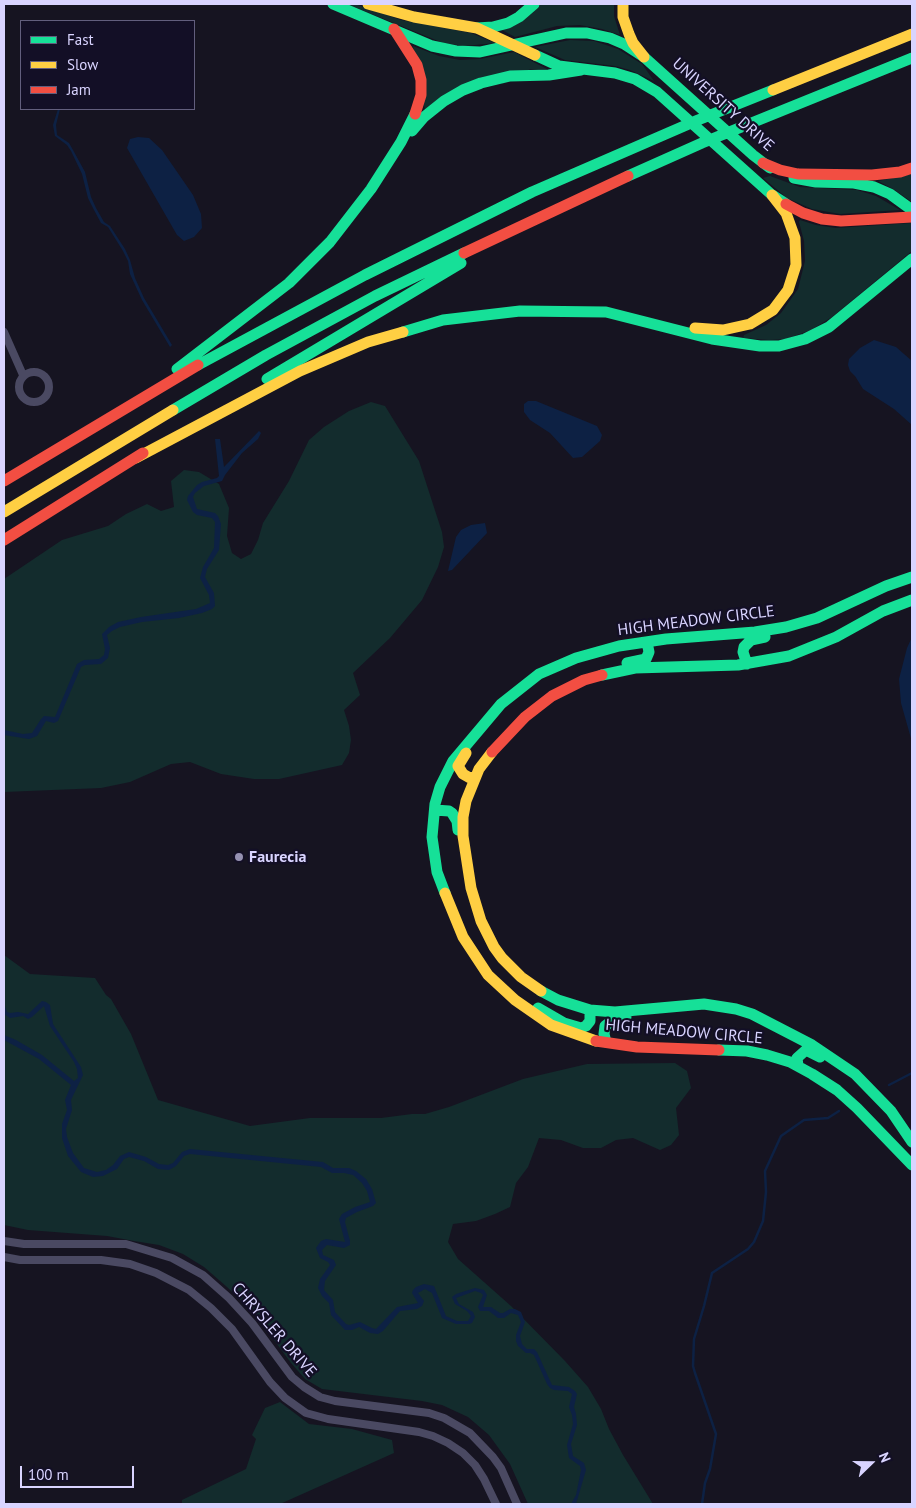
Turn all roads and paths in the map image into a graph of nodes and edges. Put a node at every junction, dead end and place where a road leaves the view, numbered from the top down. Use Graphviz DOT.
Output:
graph roads {
  1 [pos="333,4"];
  2 [pos="368,4"];
  3 [pos="534,4"];
  4 [pos="623,4"];
  5 [pos="477,28"];
  6 [pos="394,29"];
  7 [pos="912,34"];
  8 [pos="513,44"];
  9 [pos="644,57"];
  10 [pos="912,58"];
  11 [pos="581,70"];
  12 [pos="401,142"];
  13 [pos="763,163"];
  14 [pos="912,168"];
  15 [pos="772,195"];
  16 [pos="912,210"];
  17 [pos="538,217"];
  18 [pos="912,217"];
  19 [pos="912,259"];
  20 [pos="667,326"];
  21 [pos="4,332"];
  22 [pos="23,376"];
  23 [pos="137,400"];
  24 [pos="136,458"];
  25 [pos="4,481"];
  26 [pos="4,512"];
  27 [pos="4,540"];
  28 [pos="912,577"];
  29 [pos="912,600"];
  30 [pos="817,618"];
  31 [pos="647,642"];
  32 [pos="747,664"];
  33 [pos="569,687"];
  34 [pos="501,704"];
  35 [pos="475,777"];
  36 [pos="435,810"];
  37 [pos="474,904"];
  38 [pos="515,1000"];
  39 [pos="704,1004"];
  40 [pos="590,1010"];
  41 [pos="606,1042"];
  42 [pos="798,1066"];
  43 [pos="879,1098"];
  44 [pos="912,1142"];
  45 [pos="912,1165"];
  46 [pos="4,1241"];
  47 [pos="4,1257"];
  48 [pos="496,1504"];
  49 [pos="517,1504"];
  1 -- 6 [label="main road, UNIVERSITY DRIVE"];
  2 -- 5 [label="main road"];
  3 -- 5 [label="main road"];
  4 -- 9 [label="main road"];
  5 -- 8 [label="main road"];
  6 -- 8 [label="main road, UNIVERSITY DRIVE"];
  6 -- 12 [label="main road"];
  7 -- 23 [label="main road"];
  8 -- 9 [label="main road, UNIVERSITY DRIVE"];
  8 -- 11 [label="main road"];
  9 -- 13 [label="main road, UNIVERSITY DRIVE"];
  10 -- 17 [label="main road"];
  11 -- 12 [label="main road"];
  11 -- 15 [label="main road"];
  12 -- 23 [label="main road"];
  13 -- 14 [label="main road"];
  13 -- 16 [label="main road, UNIVERSITY DRIVE"];
  15 -- 18 [label="main road"];
  15 -- 20 [label="main road"];
  17 -- 24 [label="main road"];
  17 -- 26 [label="main road"];
  19 -- 20 [label="main road"];
  20 -- 24 [label="main road"];
  21 -- 22 [label="street"];
  22 -- 22 [label="street"];
  23 -- 25 [label="main road"];
  24 -- 27 [label="main road"];
  28 -- 30 [label="main road, HIGH MEADOW CIRCLE"];
  29 -- 32 [label="main road, HIGH MEADOW CIRCLE"];
  30 -- 31 [label="main road, HIGH MEADOW CIRCLE"];
  30 -- 32 [label="main road"];
  31 -- 33 [label="main road"];
  31 -- 34 [label="main road, HIGH MEADOW CIRCLE"];
  32 -- 33 [label="main road, HIGH MEADOW CIRCLE"];
  33 -- 35 [label="main road, HIGH MEADOW CIRCLE"];
  34 -- 35 [label="main road"];
  34 -- 36 [label="main road, HIGH MEADOW CIRCLE"];
  35 -- 37 [label="main road, HIGH MEADOW CIRCLE"];
  36 -- 37 [label="main road"];
  36 -- 38 [label="main road, HIGH MEADOW CIRCLE"];
  37 -- 40 [label="main road, HIGH MEADOW CIRCLE"];
  38 -- 40 [label="main road"];
  38 -- 41 [label="main road, HIGH MEADOW CIRCLE"];
  39 -- 40 [label="main road, HIGH MEADOW CIRCLE"];
  39 -- 41 [label="main road"];
  39 -- 43 [label="main road, HIGH MEADOW CIRCLE"];
  41 -- 42 [label="main road, HIGH MEADOW CIRCLE"];
  42 -- 43 [label="main road"];
  42 -- 45 [label="main road, HIGH MEADOW CIRCLE"];
  43 -- 44 [label="main road, HIGH MEADOW CIRCLE"];
  46 -- 49 [label="street, CHRYSLER DRIVE"];
  47 -- 48 [label="street, CHRYSLER DRIVE"];
}
